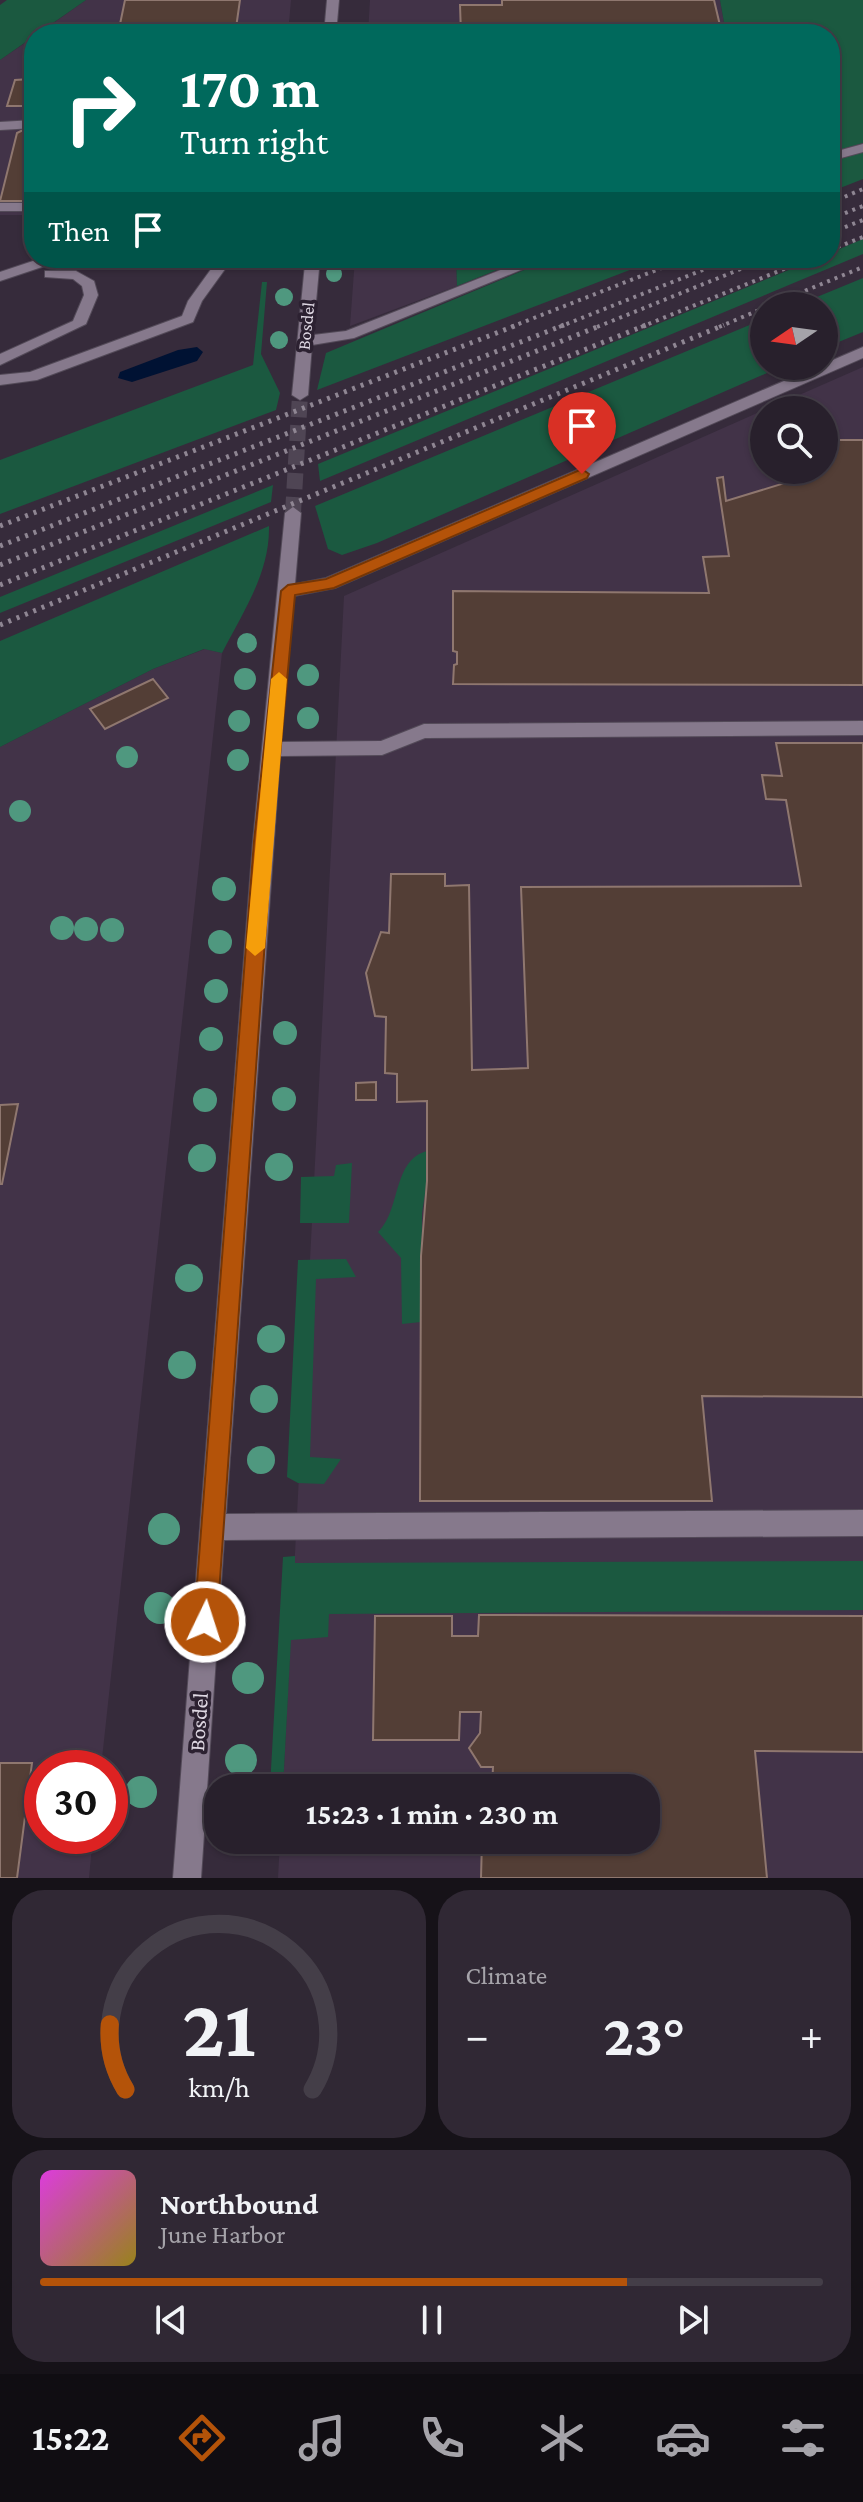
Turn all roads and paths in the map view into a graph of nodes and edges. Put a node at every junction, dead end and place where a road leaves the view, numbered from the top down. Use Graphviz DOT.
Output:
graph roads {
  1 [pos="333,0"];
  2 [pos="331,24"];
  3 [pos="24,125"];
  4 [pos="0,126"];
  5 [pos="863,148"];
  6 [pos="840,154"];
  7 [pos="0,207"];
  8 [pos="24,207"];
  9 [pos="33,268"];
  10 [pos="219,268"];
  11 [pos="312,268"];
  12 [pos="518,268"];
  13 [pos="0,277"];
  14 [pos="0,290"];
  15 [pos="195,301"];
  16 [pos="304,341"];
  17 [pos="863,352"];
  18 [pos="0,360"];
  19 [pos="0,373"];
  20 [pos="0,380"];
  21 [pos="300,395"];
  22 [pos="293,513"];
  23 [pos="288,591"];
  24 [pos="863,728"];
  25 [pos="272,749"];
  26 [pos="863,1523"];
  27 [pos="212,1527"];
  28 [pos="187,1878"];
  1 -- 2 [label="street"];
  3 -- 4 [label="street"];
  5 -- 6 [label="street"];
  7 -- 8 [label="street"];
  9 -- 13 [label="street"];
  10 -- 15 [label="street"];
  11 -- 16 [label="street, Bosdel"];
  12 -- 16 [label="street"];
  14 -- 18 [label="street"];
  15 -- 19 [label="street"];
  15 -- 20 [label="street"];
  16 -- 21 [label="street, Bosdel"];
  17 -- 23 [label="street"];
  22 -- 23 [label="street, Bosdel"];
  23 -- 25 [label="street, Bosdel"];
  24 -- 25 [label="street"];
  25 -- 27 [label="street, Bosdel"];
  26 -- 27 [label="street"];
  27 -- 28 [label="street, Bosdel"];
}
